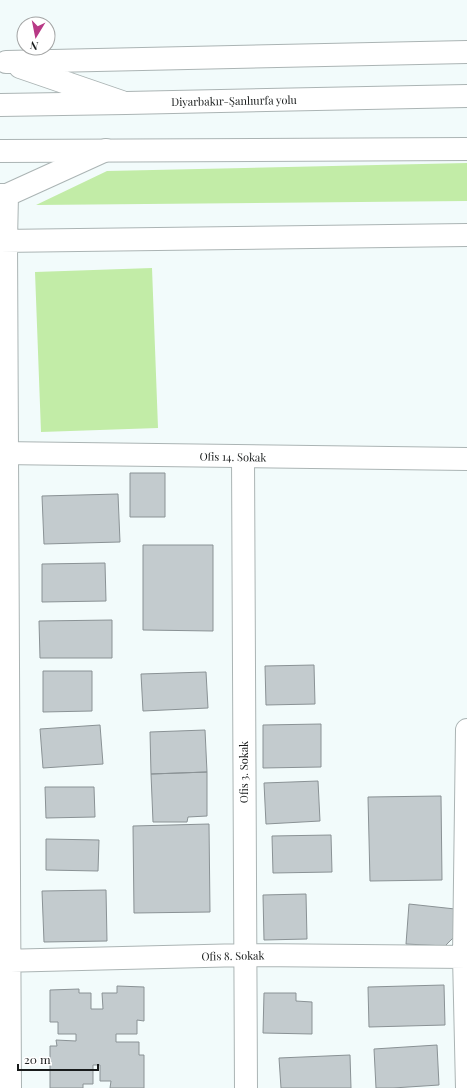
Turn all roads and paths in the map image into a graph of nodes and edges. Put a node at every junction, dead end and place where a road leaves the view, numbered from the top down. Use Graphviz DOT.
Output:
graph roads {
  1 [pos="467,52"];
  2 [pos="3,62"];
  3 [pos="467,96"];
  4 [pos="126,103"];
  5 [pos="0,105"];
  6 [pos="467,149"];
  7 [pos="106,150"];
  8 [pos="0,151"];
  9 [pos="3,195"];
  10 [pos="467,235"];
  11 [pos="3,241"];
  12 [pos="4,453"];
  13 [pos="242,457"];
  14 [pos="467,459"];
  15 [pos="467,730"];
  16 [pos="245,955"];
  17 [pos="465,956"];
  18 [pos="5,961"];
  19 [pos="7,1088"];
  20 [pos="246,1088"];
  21 [pos="467,1088"];
  1 -- 2 [label="main road"];
  2 -- 4 [label="main road"];
  3 -- 4 [label="main road, Diyarbakır-Şanlıurfa yolu"];
  4 -- 5 [label="main road, Diyarbakır-Şanlıurfa yolu"];
  6 -- 7 [label="main road"];
  7 -- 8 [label="main road"];
  7 -- 9 [label="main road"];
  9 -- 11 [label="main road"];
  10 -- 11 [label="main road"];
  11 -- 12 [label="main road"];
  12 -- 13 [label="main road, Ofis 14. Sokak"];
  12 -- 18 [label="main road"];
  13 -- 14 [label="main road, Ofis 14. Sokak"];
  13 -- 16 [label="main road, Ofis 3. Sokak"];
  15 -- 17 [label="main road"];
  16 -- 17 [label="main road, Ofis 8. Sokak"];
  16 -- 18 [label="main road, Ofis 8. Sokak"];
  16 -- 20 [label="main road, Ofis 3. Sokak"];
  17 -- 21 [label="main road"];
  18 -- 19 [label="main road"];
}
